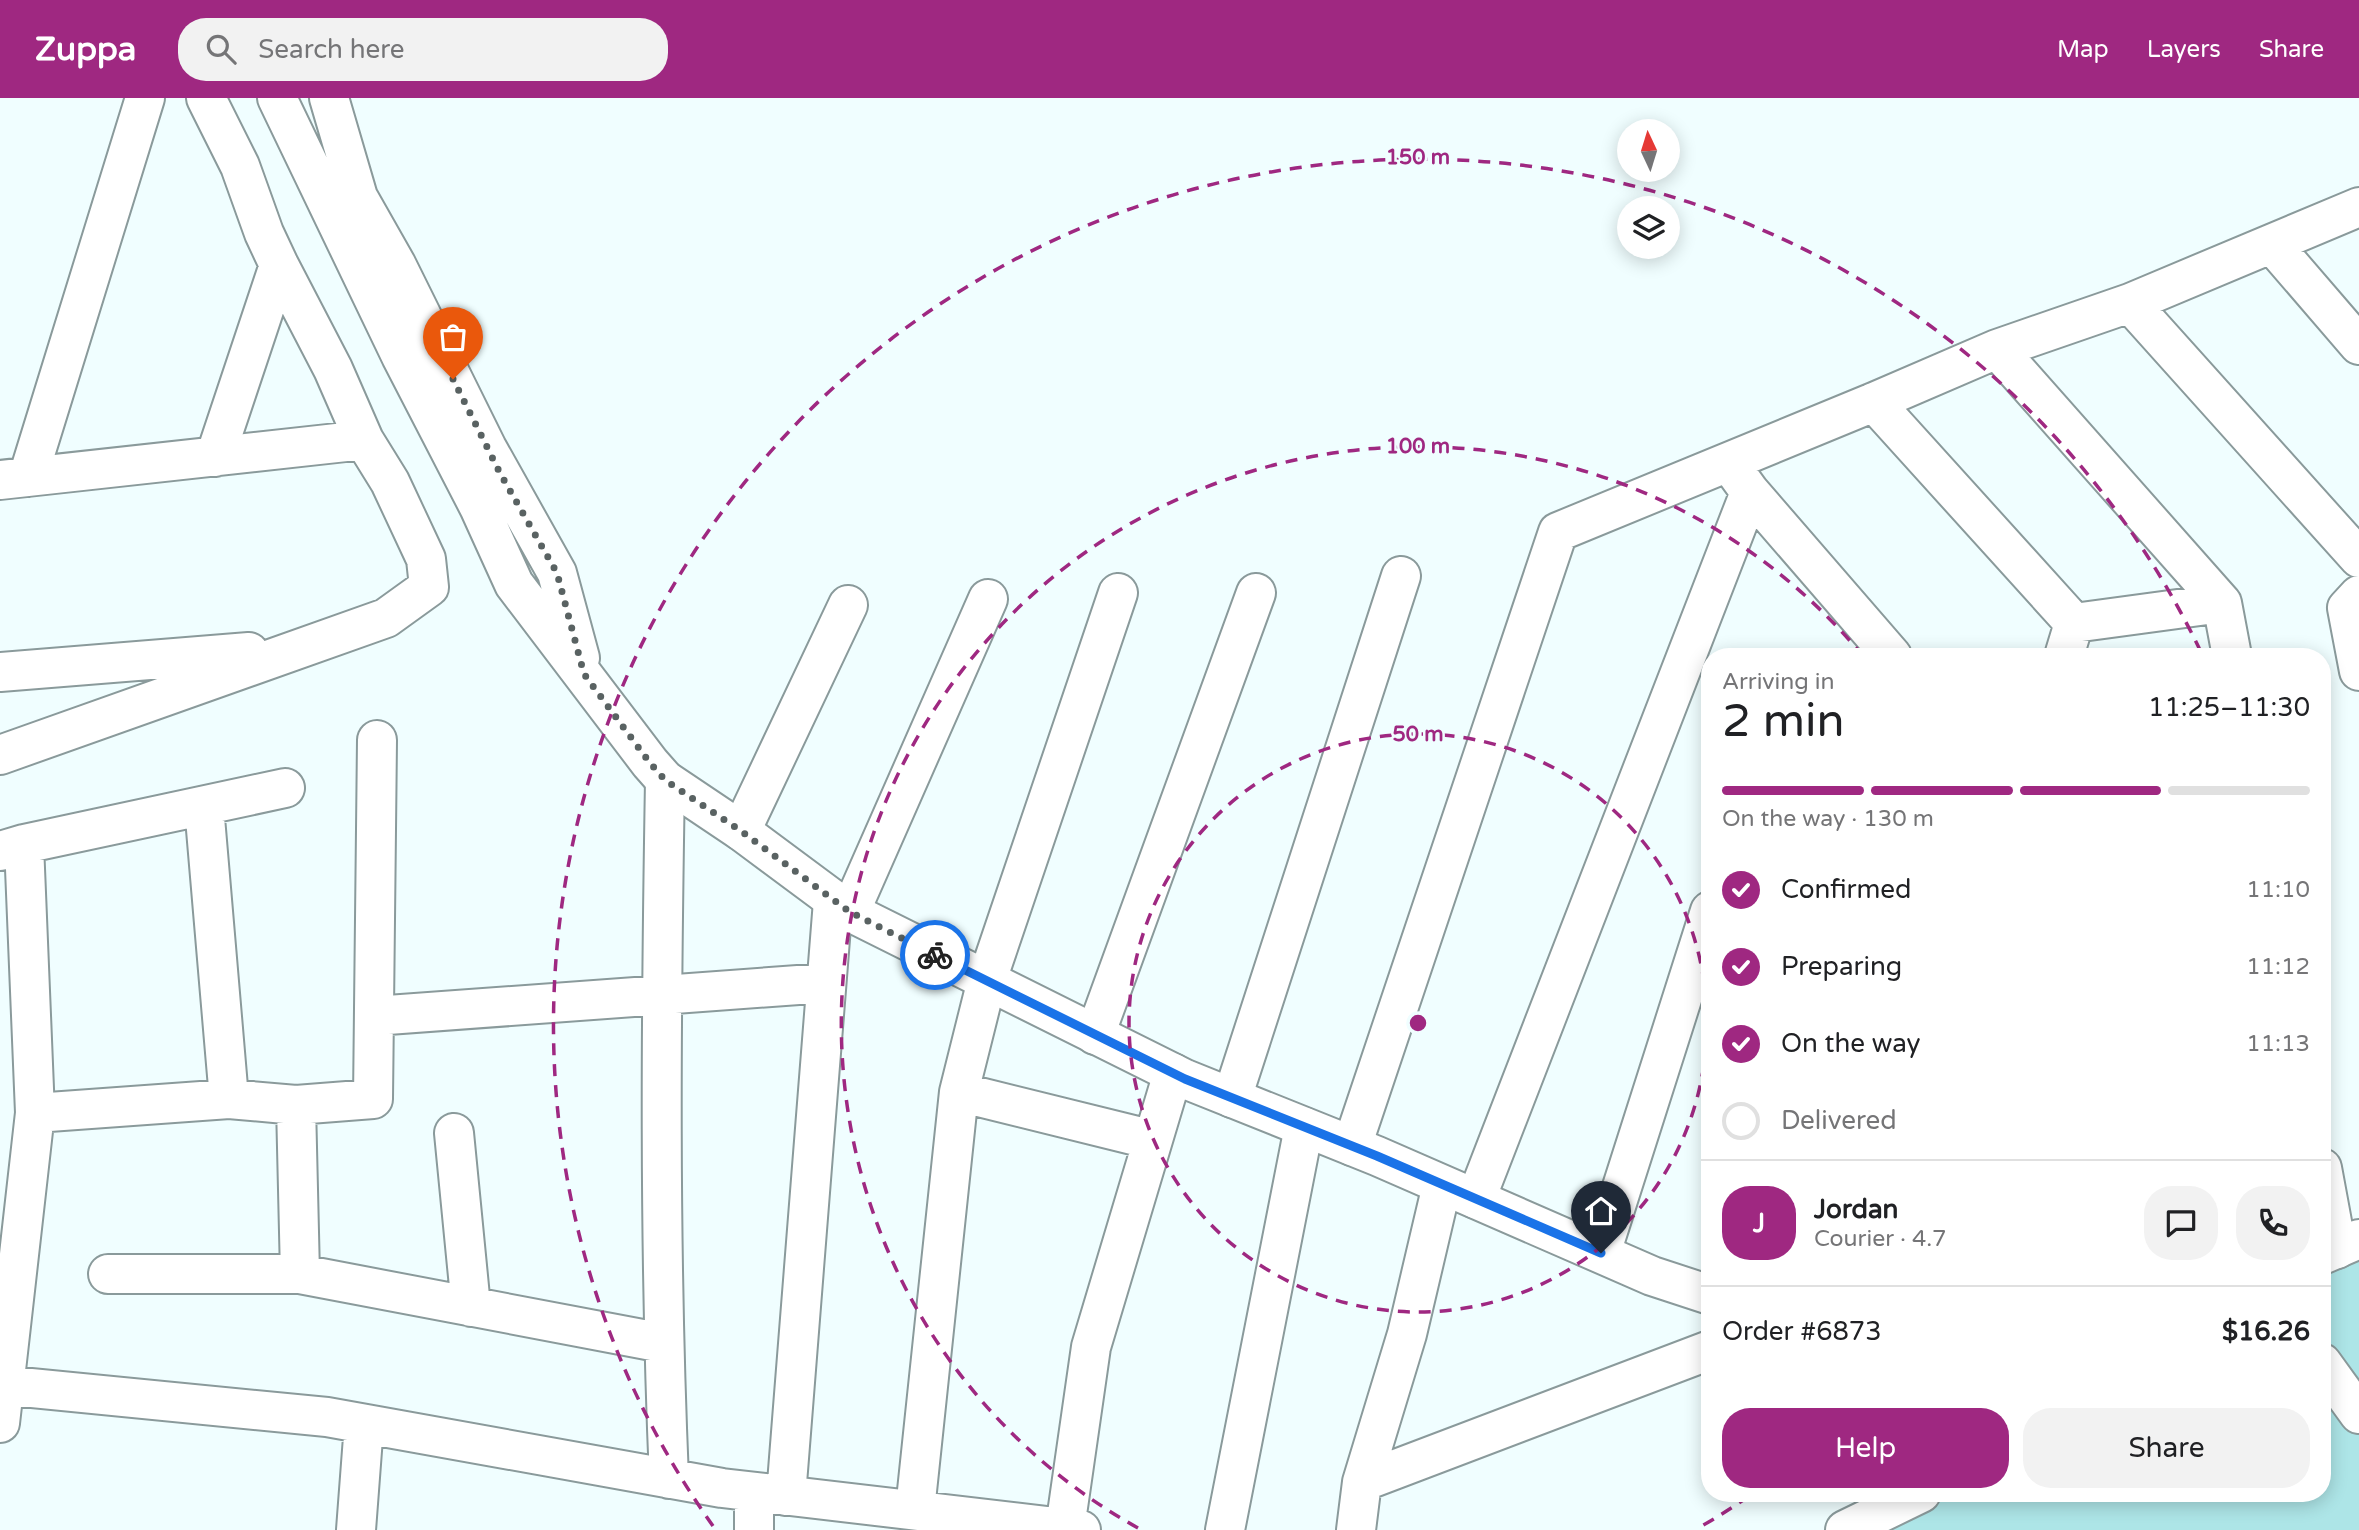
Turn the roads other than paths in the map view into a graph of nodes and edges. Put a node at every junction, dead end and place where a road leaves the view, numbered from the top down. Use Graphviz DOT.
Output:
graph roads {
  1 [pos="145,98"];
  2 [pos="205,98"];
  3 [pos="276,98"];
  4 [pos="328,98"];
  5 [pos="2359,207"];
  6 [pos="2272,243"];
  7 [pos="279,265"];
  8 [pos="2130,303"];
  9 [pos="2359,345"];
  10 [pos="1997,349"];
  11 [pos="1874,402"];
  12 [pos="364,440"];
  13 [pos="215,457"];
  14 [pos="1728,461"];
  15 [pos="14,479"];
  16 [pos="1750,492"];
  17 [pos="2359,558"];
  18 [pos="1401,576"];
  19 [pos="1118,593"];
  20 [pos="1256,593"];
  21 [pos="2359,595"];
  22 [pos="988,599"];
  23 [pos="848,605"];
  24 [pos="2224,611"];
  25 [pos="2069,640"];
  26 [pos="301,648"];
  27 [pos="1885,648"];
  28 [pos="2216,648"];
  29 [pos="2231,648"];
  30 [pos="2359,671"];
  31 [pos="0,672"];
  32 [pos="584,674"];
  33 [pos="377,740"];
  34 [pos="0,755"];
  35 [pos="665,780"];
  36 [pos="285,788"];
  37 [pos="204,806"];
  38 [pos="741,831"];
  39 [pos="12,848"];
  40 [pos="842,906"];
  41 [pos="1701,939"];
  42 [pos="987,980"];
  43 [pos="826,983"];
  44 [pos="661,995"];
  45 [pos="374,1016"];
  46 [pos="1095,1035"];
  47 [pos="1173,1073"];
  48 [pos="959,1092"];
  49 [pos="1232,1098"];
  50 [pos="229,1099"];
  51 [pos="296,1105"];
  52 [pos="35,1113"];
  53 [pos="1304,1127"];
  54 [pos="454,1133"];
  55 [pos="1153,1140"];
  56 [pos="1352,1146"];
  57 [pos="1459,1192"];
  58 [pos="2331,1210"];
  59 [pos="10,1240"];
  60 [pos="2339,1248"];
  61 [pos="1601,1253"];
  62 [pos="108,1274"];
  63 [pos="300,1275"];
  64 [pos="1701,1292"];
  65 [pos="471,1307"];
  66 [pos="663,1343"];
  67 [pos="1701,1353"];
  68 [pos="2331,1375"];
  69 [pos="2,1385"];
  70 [pos="2359,1414"];
  71 [pos="0,1423"];
  72 [pos="365,1424"];
  73 [pos="669,1479"];
  74 [pos="1362,1482"];
  75 [pos="770,1494"];
  76 [pos="1903,1502"];
  77 [pos="915,1510"];
  78 [pos="1073,1529"];
  79 [pos="356,1530"];
  80 [pos="754,1530"];
  81 [pos="1225,1530"];
  82 [pos="1356,1530"];
  83 [pos="1845,1530"];
  1 -- 15 [label="street"];
  2 -- 7 [label="street"];
  3 -- 32 [label="street"];
  4 -- 32 [label="street"];
  5 -- 6 [label="street"];
  6 -- 8 [label="street"];
  6 -- 9 [label="street"];
  7 -- 12 [label="street"];
  7 -- 13 [label="street"];
  8 -- 10 [label="street"];
  8 -- 17 [label="street"];
  10 -- 11 [label="street"];
  10 -- 24 [label="street"];
  11 -- 14 [label="street"];
  11 -- 25 [label="street"];
  12 -- 13 [label="street"];
  12 -- 26 [label="street"];
  13 -- 15 [label="street"];
  14 -- 16 [label="street"];
  14 -- 56 [label="street"];
  16 -- 27 [label="street"];
  16 -- 57 [label="street"];
  18 -- 49 [label="street"];
  19 -- 42 [label="street"];
  20 -- 46 [label="street"];
  21 -- 30 [label="street"];
  22 -- 40 [label="street"];
  23 -- 38 [label="street"];
  24 -- 25 [label="street"];
  24 -- 28 [label="street"];
  24 -- 29 [label="street"];
  26 -- 31 [label="street"];
  26 -- 34 [label="street"];
  32 -- 35 [label="street"];
  33 -- 45 [label="street"];
  35 -- 38 [label="street"];
  35 -- 44 [label="street"];
  36 -- 37 [label="street"];
  37 -- 39 [label="street"];
  37 -- 50 [label="street"];
  38 -- 40 [label="street"];
  39 -- 52 [label="street"];
  40 -- 42 [label="street"];
  40 -- 43 [label="street"];
  41 -- 61 [label="street"];
  42 -- 46 [label="street"];
  42 -- 48 [label="street"];
  43 -- 44 [label="street"];
  43 -- 75 [label="street"];
  44 -- 45 [label="street"];
  44 -- 66 [label="street"];
  45 -- 51 [label="street"];
  46 -- 47 [label="street"];
  47 -- 49 [label="street"];
  47 -- 55 [label="street"];
  48 -- 55 [label="street"];
  48 -- 77 [label="street"];
  49 -- 53 [label="street"];
  50 -- 51 [label="street"];
  50 -- 52 [label="street"];
  51 -- 63 [label="street"];
  52 -- 59 [label="street"];
  53 -- 56 [label="street"];
  53 -- 81 [label="street"];
  54 -- 65 [label="street"];
  55 -- 78 [label="street"];
  56 -- 57 [label="street"];
  57 -- 61 [label="street"];
  57 -- 74 [label="street"];
  58 -- 60 [label="street"];
  59 -- 69 [label="street"];
  61 -- 64 [label="street"];
  62 -- 63 [label="street"];
  63 -- 65 [label="street"];
  65 -- 66 [label="street"];
  66 -- 73 [label="street"];
  67 -- 74 [label="street"];
  68 -- 70 [label="street"];
  69 -- 71 [label="street"];
  69 -- 72 [label="street"];
  72 -- 73 [label="street"];
  72 -- 79 [label="street"];
  73 -- 75 [label="street"];
  74 -- 82 [label="street"];
  75 -- 77 [label="street"];
  75 -- 80 [label="street"];
  76 -- 83 [label="street"];
  77 -- 78 [label="street"];
}
